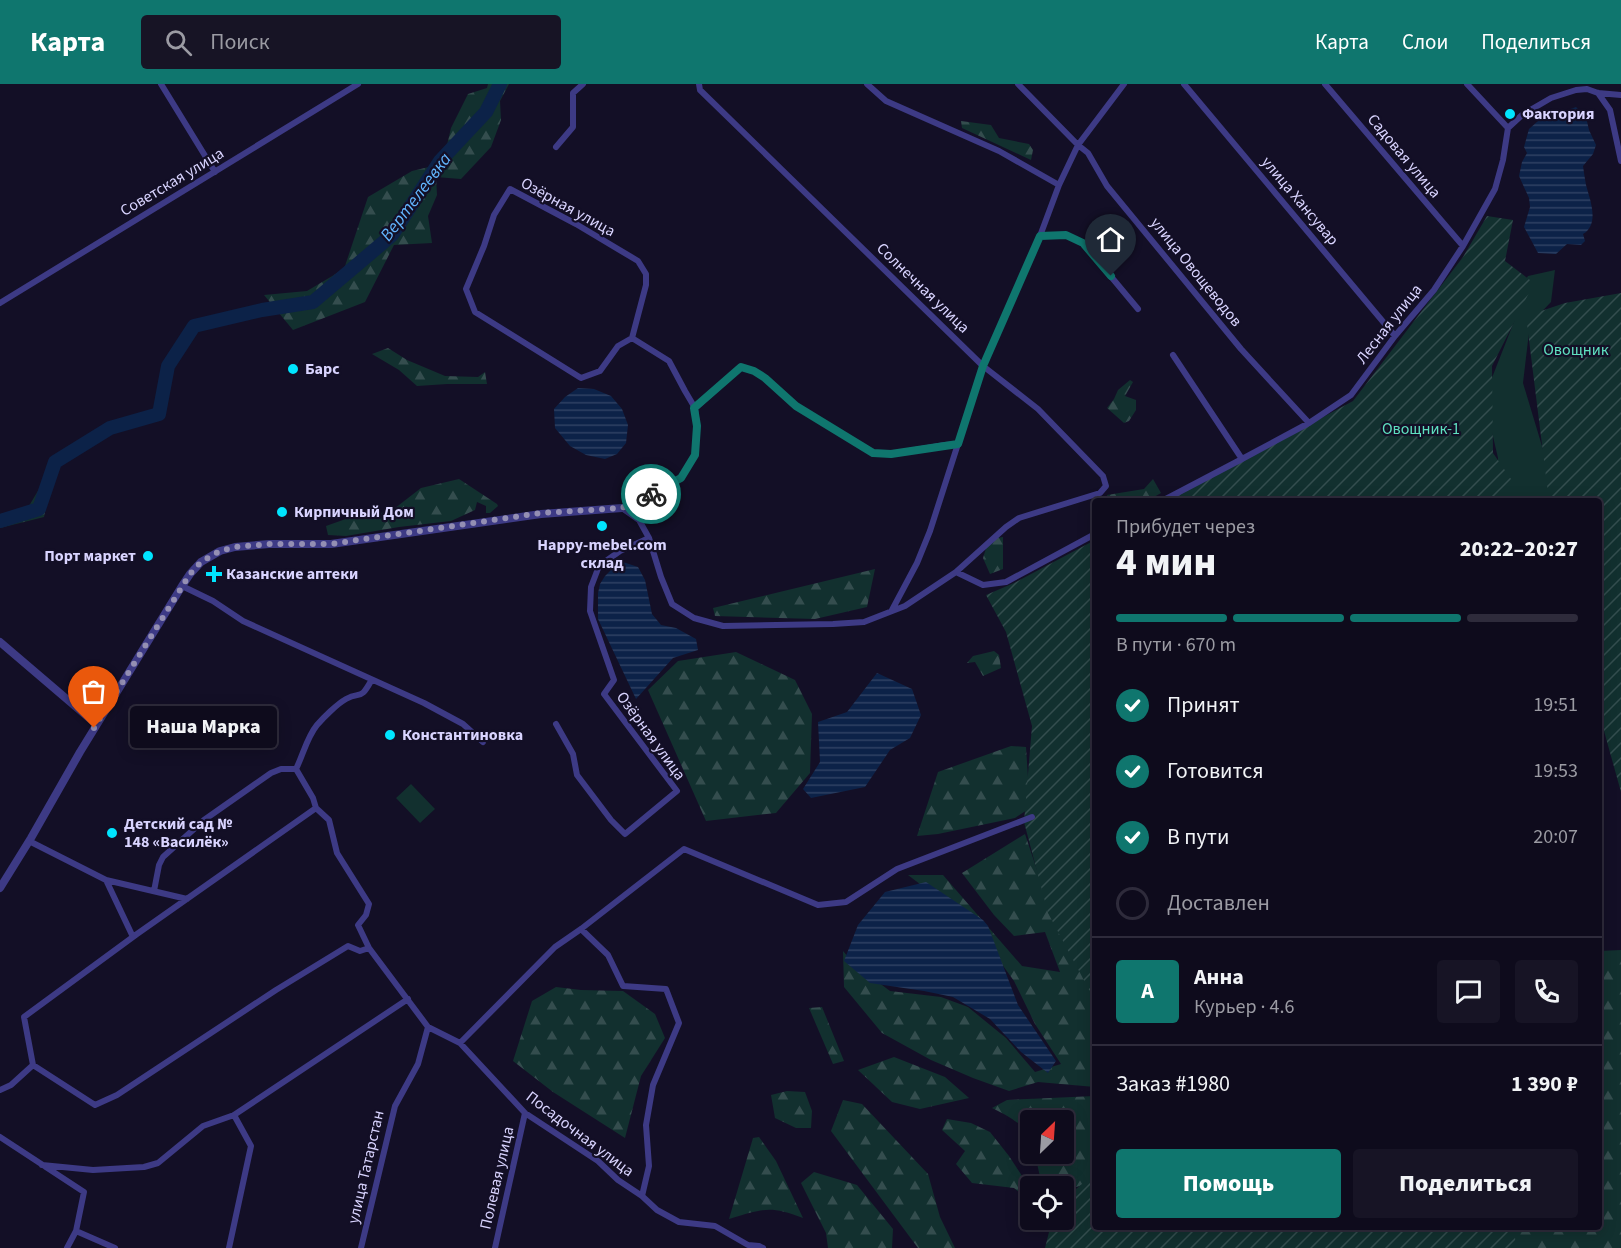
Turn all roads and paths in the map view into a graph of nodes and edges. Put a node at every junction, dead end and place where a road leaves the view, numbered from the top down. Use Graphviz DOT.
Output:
graph roads {
  1 [pos="160,84"];
  2 [pos="358,84"];
  3 [pos="583,84"];
  4 [pos="699,84"];
  5 [pos="867,84"];
  6 [pos="1018,84"];
  7 [pos="1124,84"];
  8 [pos="1184,84"];
  9 [pos="1325,84"];
  10 [pos="1467,84"];
  11 [pos="1598,93"];
  12 [pos="1621,95"];
  13 [pos="1508,128"];
  14 [pos="1078,146"];
  15 [pos="556,147"];
  16 [pos="1621,161"];
  17 [pos="215,172"];
  18 [pos="1059,185"];
  19 [pos="1040,236"];
  20 [pos="1463,246"];
  21 [pos="0,303"];
  22 [pos="1138,309"];
  23 [pos="1395,336"];
  24 [pos="632,338"];
  25 [pos="1173,355"];
  26 [pos="983,366"];
  27 [pos="694,408"];
  28 [pos="1309,423"];
  29 [pos="958,444"];
  30 [pos="1242,459"];
  31 [pos="1168,498"];
  32 [pos="622,508"];
  33 [pos="1092,536"];
  34 [pos="649,538"];
  35 [pos="956,572"];
  36 [pos="182,586"];
  37 [pos="891,610"];
  38 [pos="0,642"];
  39 [pos="371,681"];
  40 [pos="96,724"];
  41 [pos="555,724"];
  42 [pos="483,742"];
  43 [pos="296,769"];
  44 [pos="316,808"];
  45 [pos="1032,818"];
  46 [pos="29,841"];
  47 [pos="106,880"];
  48 [pos="0,888"];
  49 [pos="154,891"];
  50 [pos="187,899"];
  51 [pos="581,929"];
  52 [pos="133,937"];
  53 [pos="369,948"];
  54 [pos="408,999"];
  55 [pos="428,1027"];
  56 [pos="460,1043"];
  57 [pos="33,1065"];
  58 [pos="0,1090"];
  59 [pos="525,1113"];
  60 [pos="234,1115"];
  61 [pos="0,1137"];
  62 [pos="42,1165"];
  63 [pos="642,1196"];
  64 [pos="76,1231"];
  65 [pos="747,1246"];
  66 [pos="67,1248"];
  67 [pos="115,1248"];
  68 [pos="229,1248"];
  69 [pos="361,1248"];
  70 [pos="495,1248"];
  71 [pos="763,1248"];
  1 -- 17 [label="street"];
  2 -- 17 [label="street, Советская улица"];
  3 -- 15 [label="street"];
  4 -- 26 [label="street, Солнечная улица"];
  5 -- 18 [label="street"];
  6 -- 14 [label="street, улица Овощеводов"];
  7 -- 14 [label="street"];
  8 -- 23 [label="street, улица Хансувар"];
  9 -- 20 [label="street, Садовая улица"];
  10 -- 13 [label="street"];
  11 -- 12 [label="street"];
  11 -- 13 [label="street"];
  11 -- 16 [label="street"];
  13 -- 20 [label="street, Лесная улица"];
  14 -- 18 [label="street"];
  14 -- 28 [label="street, улица Овощеводов"];
  17 -- 21 [label="street, Советская улица"];
  18 -- 19 [label="street"];
  19 -- 22 [label="street"];
  19 -- 26 [label="street"];
  20 -- 23 [label="street, Лесная улица"];
  23 -- 28 [label="street, Лесная улица"];
  24 -- 24 [label="street, Озёрная улица"];
  24 -- 27 [label="street"];
  25 -- 30 [label="street"];
  26 -- 29 [label="street"];
  26 -- 35 [label="street, Солнечная улица"];
  27 -- 29 [label="street"];
  27 -- 32 [label="street"];
  28 -- 30 [label="street, Лесная улица"];
  29 -- 37 [label="street"];
  30 -- 31 [label="street, Лесная улица"];
  32 -- 34 [label="street"];
  32 -- 36 [label="street"];
  33 -- 35 [label="street"];
  34 -- 37 [label="street"];
  34 -- 41 [label="street, Озёрная улица"];
  35 -- 37 [label="street"];
  36 -- 39 [label="street"];
  36 -- 40 [label="street"];
  38 -- 40 [label="street"];
  39 -- 42 [label="street"];
  39 -- 43 [label="street"];
  40 -- 46 [label="street"];
  43 -- 44 [label="street"];
  43 -- 49 [label="street"];
  44 -- 50 [label="street"];
  44 -- 53 [label="street"];
  45 -- 51 [label="street"];
  46 -- 47 [label="street"];
  46 -- 48 [label="street"];
  47 -- 49 [label="street"];
  47 -- 52 [label="street"];
  49 -- 50 [label="street"];
  50 -- 52 [label="street"];
  51 -- 56 [label="street"];
  51 -- 63 [label="street"];
  52 -- 57 [label="street"];
  53 -- 54 [label="street, Посадочная улица"];
  53 -- 57 [label="street"];
  54 -- 55 [label="street, Посадочная улица"];
  54 -- 60 [label="street"];
  55 -- 56 [label="street, Посадочная улица"];
  55 -- 69 [label="street, улица Татарстан"];
  56 -- 59 [label="street, Посадочная улица"];
  57 -- 58 [label="street"];
  59 -- 63 [label="street, Посадочная улица"];
  59 -- 70 [label="street, Полевая улица"];
  60 -- 62 [label="street"];
  60 -- 68 [label="street"];
  61 -- 62 [label="street"];
  62 -- 64 [label="street"];
  63 -- 65 [label="street, Посадочная улица"];
  64 -- 66 [label="street"];
  64 -- 67 [label="street"];
  65 -- 71 [label="street, Посадочная улица"];
}
